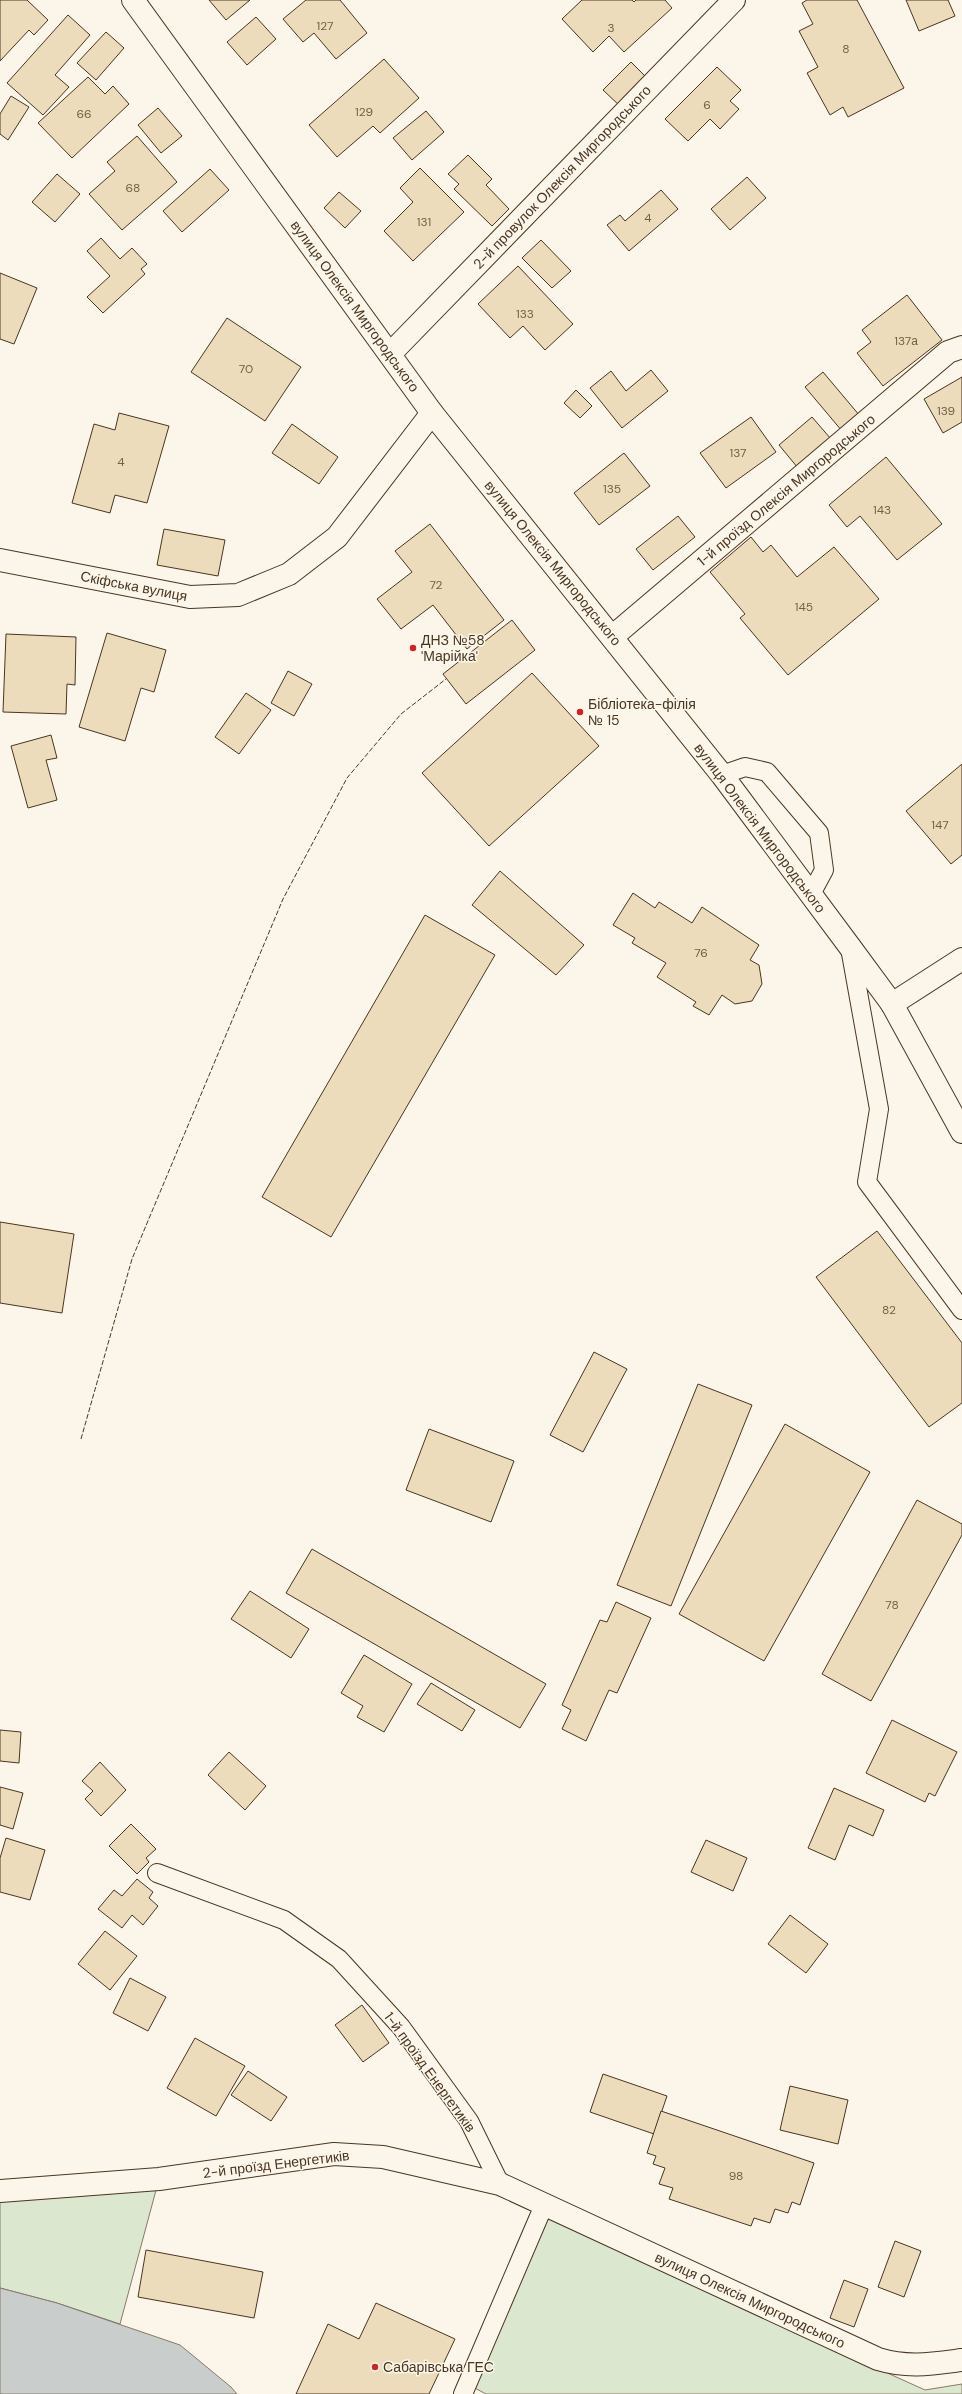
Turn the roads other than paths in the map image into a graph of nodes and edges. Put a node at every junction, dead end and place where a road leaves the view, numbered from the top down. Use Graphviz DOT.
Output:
graph roads {
  1 [pos="134,0"];
  2 [pos="734,0"];
  3 [pos="962,347"];
  4 [pos="390,354"];
  5 [pos="432,412"];
  6 [pos="0,560"];
  7 [pos="612,637"];
  8 [pos="722,775"];
  9 [pos="811,894"];
  10 [pos="850,947"];
  11 [pos="962,959"];
  12 [pos="892,1004"];
  13 [pos="962,1132"];
  14 [pos="962,1310"];
  15 [pos="157,1873"];
  16 [pos="500,2184"];
  17 [pos="0,2191"];
  18 [pos="544,2205"];
  19 [pos="962,2360"];
  20 [pos="463,2394"];
  1 -- 4 [label="street, вулиця Олексія Миргородського"];
  2 -- 4 [label="street, 2-й провулок Олексія Миргородського"];
  3 -- 7 [label="street, 1-й проїзд Олексія Миргородського"];
  4 -- 5 [label="street, вулиця Олексія Миргородського"];
  5 -- 6 [label="street, Скіфська вулиця"];
  5 -- 7 [label="street, вулиця Олексія Миргородського"];
  7 -- 8 [label="street, вулиця Олексія Миргородського"];
  8 -- 9 [label="street, вулиця Олексія Миргородського"];
  8 -- 9 [label="lane"];
  9 -- 10 [label="street, вулиця Олексія Миргородського"];
  10 -- 12 [label="street, вулиця Олексія Миргородського"];
  10 -- 14 [label="lane"];
  11 -- 12 [label="street"];
  12 -- 13 [label="street, вулиця Олексія Миргородського"];
  15 -- 16 [label="lane, 1-й проїзд Енергетиків"];
  16 -- 17 [label="street, 2-й проїзд Енергетиків"];
  16 -- 18 [label="street, 2-й проїзд Енергетиків"];
  18 -- 19 [label="street, вулиця Олексія Миргородського"];
  18 -- 20 [label="lane"];
}
